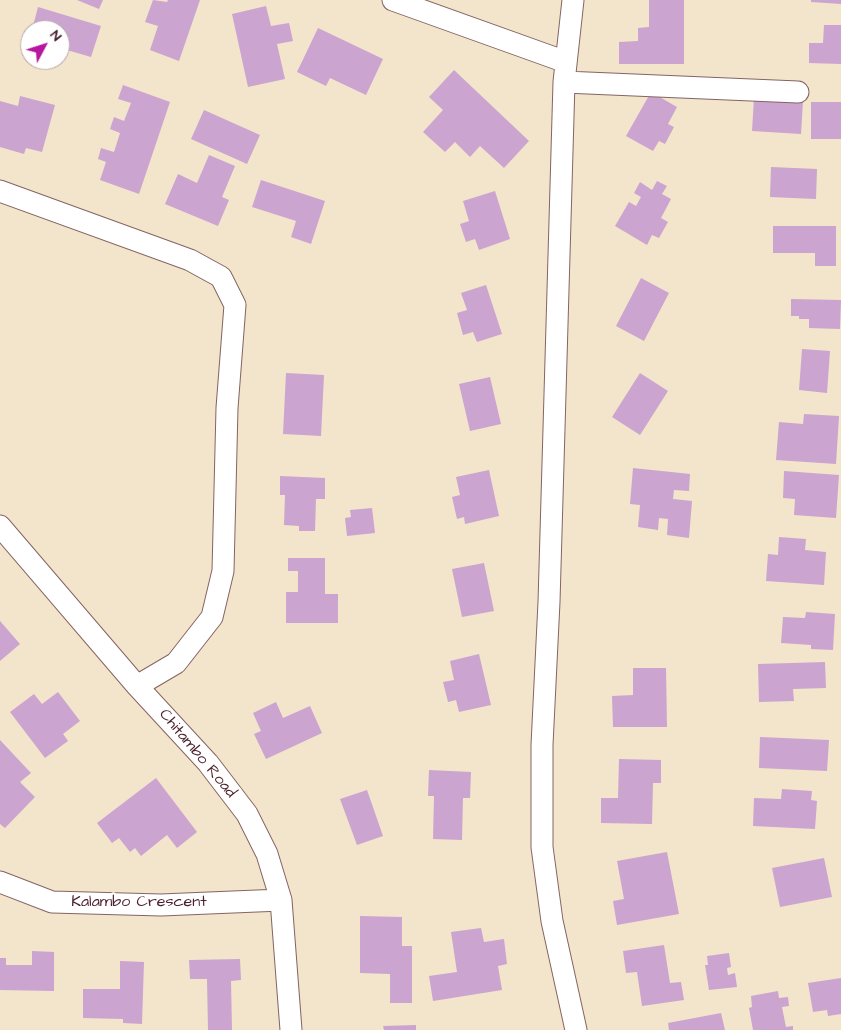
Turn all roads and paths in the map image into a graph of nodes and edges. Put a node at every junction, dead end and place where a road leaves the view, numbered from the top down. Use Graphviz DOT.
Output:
graph roads {
  1 [pos="393,0"];
  2 [pos="572,0"];
  3 [pos="565,72"];
  4 [pos="798,92"];
  5 [pos="0,191"];
  6 [pos="0,526"];
  7 [pos="137,686"];
  8 [pos="0,882"];
  9 [pos="281,900"];
  10 [pos="291,1030"];
  11 [pos="576,1030"];
  1 -- 3 [label="street"];
  2 -- 3 [label="street"];
  3 -- 4 [label="street"];
  3 -- 11 [label="street"];
  5 -- 7 [label="street"];
  6 -- 7 [label="street, Chitambo Road"];
  7 -- 9 [label="street, Chitambo Road"];
  8 -- 9 [label="street, Kalambo Crescent"];
  9 -- 10 [label="street, Chitambo Road"];
}
